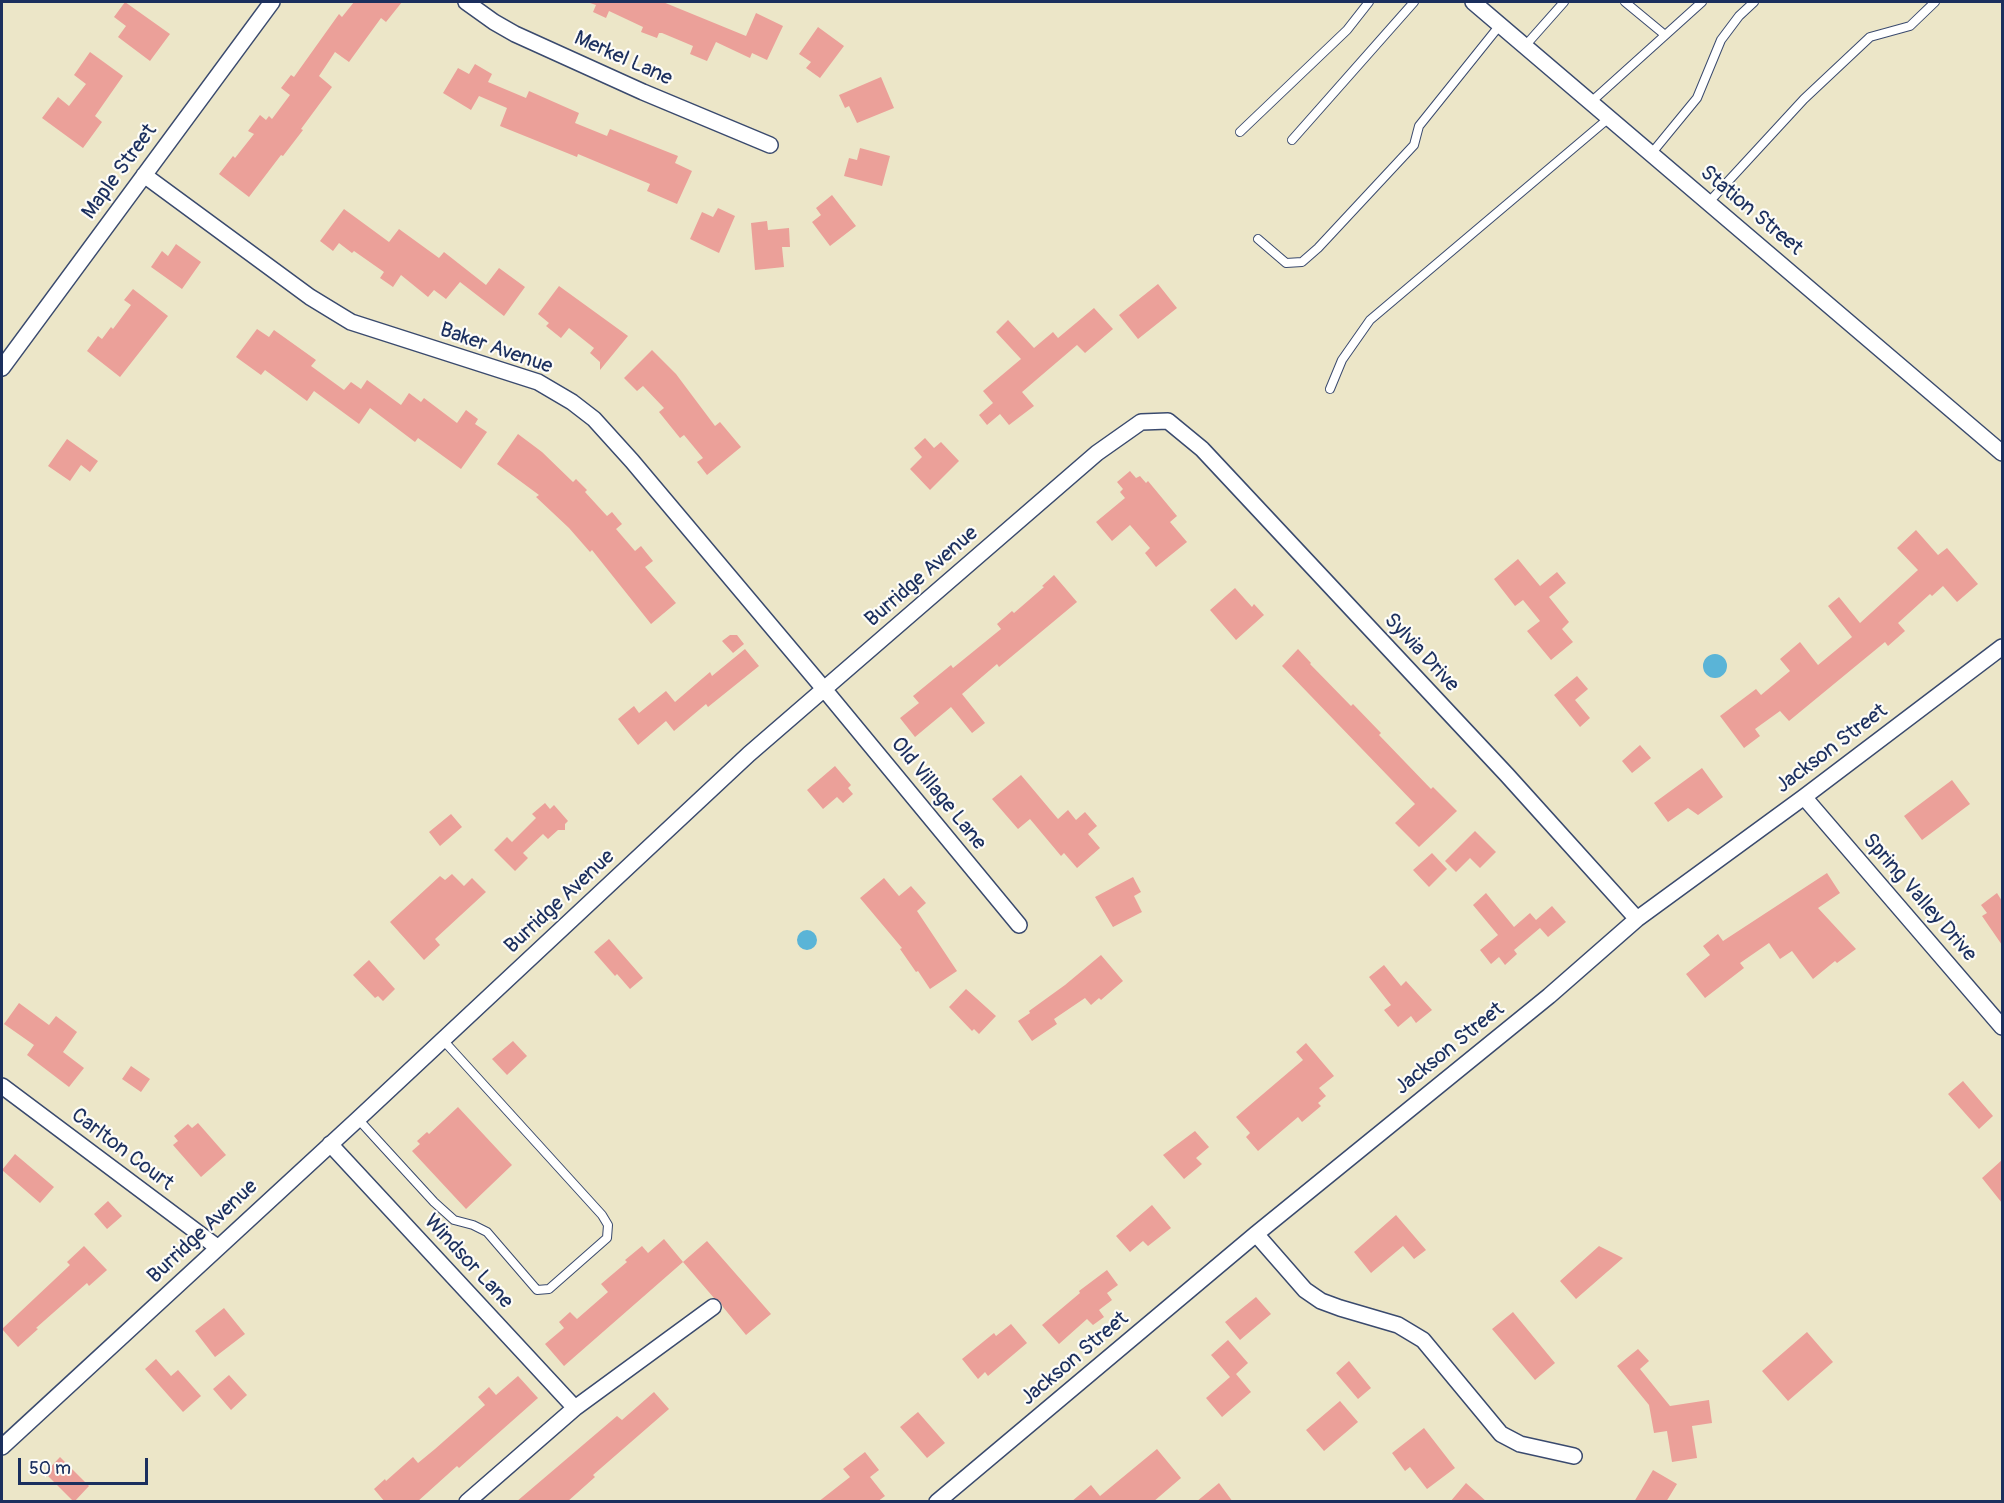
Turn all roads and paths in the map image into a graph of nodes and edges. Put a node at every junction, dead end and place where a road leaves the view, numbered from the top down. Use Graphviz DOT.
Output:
graph roads {
  1 [pos="272,2"];
  2 [pos="466,2"];
  3 [pos="1369,2"];
  4 [pos="1414,2"];
  5 [pos="1473,2"];
  6 [pos="1564,2"];
  7 [pos="1625,2"];
  8 [pos="1702,2"];
  9 [pos="1754,2"];
  10 [pos="1935,2"];
  11 [pos="1500,25"];
  12 [pos="1665,35"];
  13 [pos="1525,46"];
  14 [pos="1591,102"];
  15 [pos="1609,118"];
  16 [pos="1240,132"];
  17 [pos="1292,140"];
  18 [pos="770,145"];
  19 [pos="1651,154"];
  20 [pos="144,175"];
  21 [pos="1708,202"];
  22 [pos="1258,239"];
  23 [pos="2,368"];
  24 [pos="1330,389"];
  25 [pos="1168,421"];
  26 [pos="2002,453"];
  27 [pos="2002,647"];
  28 [pos="824,689"];
  29 [pos="1804,797"];
  30 [pos="1637,919"];
  31 [pos="1019,925"];
  32 [pos="2002,1028"];
  33 [pos="443,1040"];
  34 [pos="2,1086"];
  35 [pos="358,1119"];
  36 [pos="330,1144"];
  37 [pos="1256,1234"];
  38 [pos="217,1247"];
  39 [pos="713,1307"];
  40 [pos="575,1408"];
  41 [pos="2,1447"];
  42 [pos="1574,1456"];
  43 [pos="467,1502"];
  44 [pos="938,1502"];
  1 -- 20 [label="street, Maple Street"];
  2 -- 18 [label="street, Merkel Lane"];
  3 -- 16 [label="lane"];
  4 -- 17 [label="lane"];
  5 -- 11 [label="street, Station Street"];
  6 -- 13 [label="lane"];
  7 -- 12 [label="lane"];
  8 -- 12 [label="lane"];
  9 -- 19 [label="lane"];
  10 -- 21 [label="lane"];
  11 -- 13 [label="street, Station Street"];
  11 -- 22 [label="lane"];
  12 -- 14 [label="lane"];
  13 -- 14 [label="street, Station Street"];
  14 -- 15 [label="street, Station Street"];
  15 -- 19 [label="street, Station Street"];
  15 -- 24 [label="lane"];
  19 -- 21 [label="street, Station Street"];
  20 -- 23 [label="street, Maple Street"];
  20 -- 28 [label="street, Baker Avenue"];
  21 -- 26 [label="street, Station Street"];
  25 -- 28 [label="street, Burridge Avenue"];
  25 -- 30 [label="street, Sylvia Drive"];
  27 -- 29 [label="street, Jackson Street"];
  28 -- 31 [label="street, Old Village Lane"];
  28 -- 33 [label="street, Burridge Avenue"];
  29 -- 30 [label="street, Jackson Street"];
  29 -- 32 [label="street, Spring Valley Drive"];
  30 -- 37 [label="street, Jackson Street"];
  33 -- 35 [label="street, Burridge Avenue"];
  33 -- 35 [label="lane"];
  34 -- 38 [label="street, Carlton Court"];
  35 -- 36 [label="street, Burridge Avenue"];
  36 -- 38 [label="street, Burridge Avenue"];
  36 -- 40 [label="street, Windsor Lane"];
  37 -- 42 [label="street"];
  37 -- 44 [label="street, Jackson Street"];
  38 -- 41 [label="street, Burridge Avenue"];
  39 -- 40 [label="street"];
  40 -- 43 [label="street"];
}
